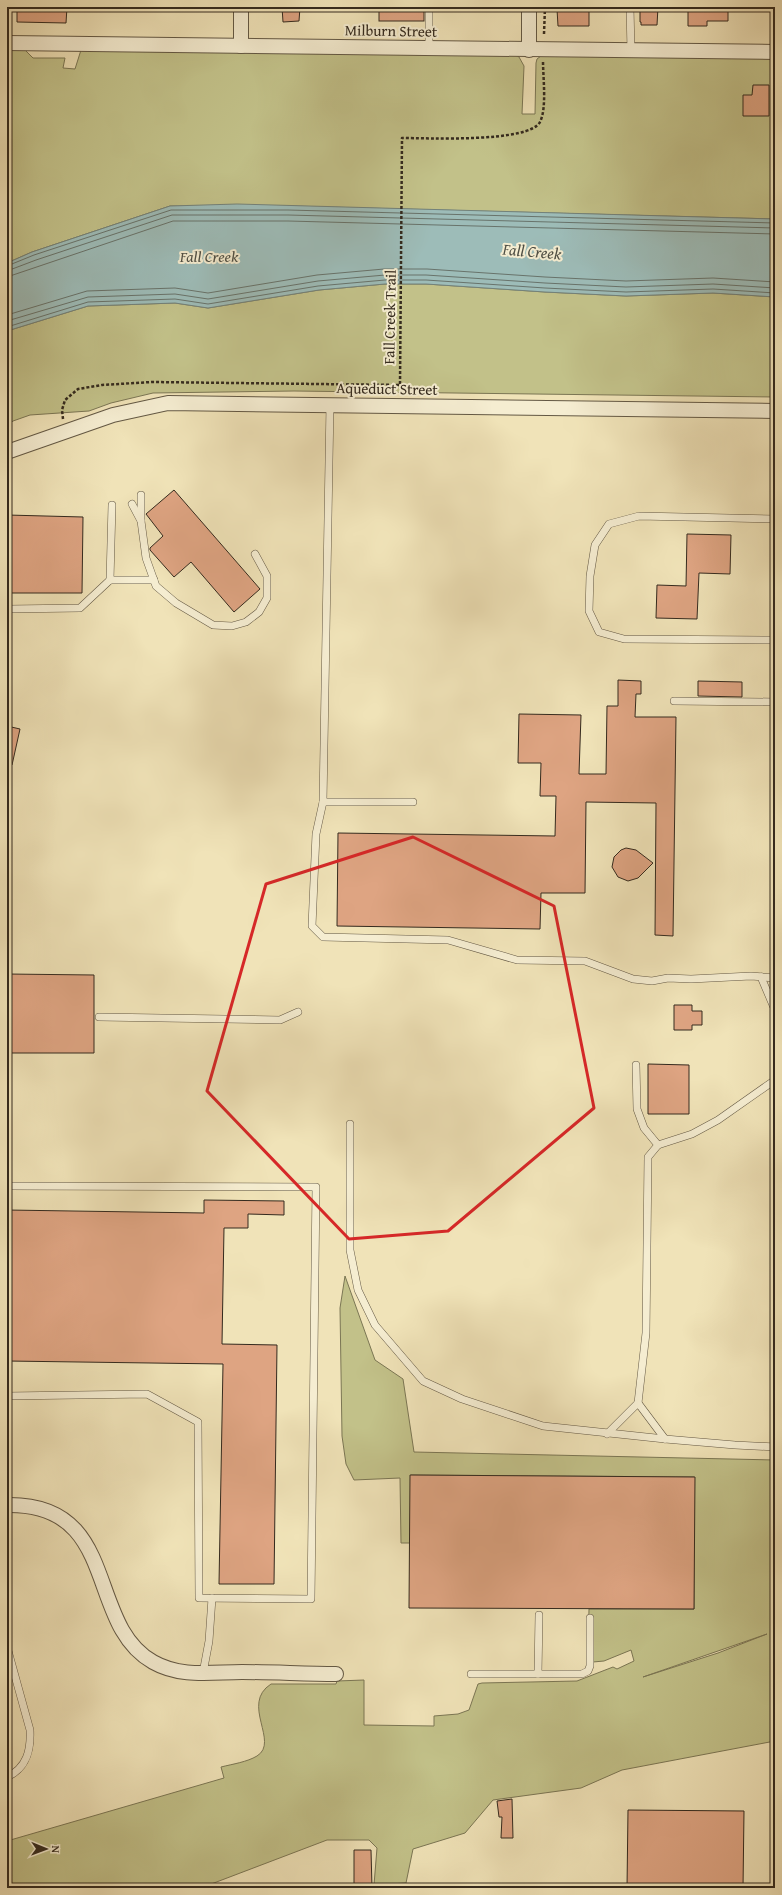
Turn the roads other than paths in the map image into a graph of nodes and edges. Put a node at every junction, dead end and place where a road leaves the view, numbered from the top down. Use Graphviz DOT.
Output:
graph roads {
  1 [pos="242,7"];
  2 [pos="429,7"];
  3 [pos="529,7"];
  4 [pos="630,7"];
  5 [pos="7,42"];
  6 [pos="241,46"];
  7 [pos="429,48"];
  8 [pos="529,50"];
  9 [pos="631,51"];
  10 [pos="775,52"];
  11 [pos="330,405"];
  12 [pos="775,410"];
  13 [pos="7,452"];
  14 [pos="141,495"];
  15 [pos="132,504"];
  16 [pos="112,505"];
  17 [pos="775,519"];
  18 [pos="141,521"];
  19 [pos="255,554"];
  20 [pos="110,580"];
  21 [pos="154,580"];
  22 [pos="9,609"];
  23 [pos="775,640"];
  24 [pos="674,701"];
  25 [pos="775,702"];
  26 [pos="323,802"];
  27 [pos="413,802"];
  28 [pos="761,977"];
  29 [pos="775,978"];
  30 [pos="775,1010"];
  31 [pos="298,1012"];
  32 [pos="99,1017"];
  33 [pos="636,1065"];
  34 [pos="775,1080"];
  35 [pos="350,1124"];
  36 [pos="658,1145"];
  37 [pos="7,1186"];
  38 [pos="7,1396"];
  39 [pos="638,1403"];
  40 [pos="607,1434"];
  41 [pos="665,1439"];
  42 [pos="775,1447"];
  43 [pos="7,1505"];
  44 [pos="212,1598"];
  45 [pos="539,1615"];
  46 [pos="590,1618"];
  47 [pos="7,1646"];
  48 [pos="203,1673"];
  49 [pos="336,1674"];
  50 [pos="472,1674"];
  51 [pos="538,1674"];
  52 [pos="7,1777"];
  1 -- 6 [label="street"];
  2 -- 7 [label="lane"];
  3 -- 8 [label="street"];
  4 -- 9 [label="lane"];
  5 -- 6 [label="street, Milburn Street"];
  6 -- 7 [label="street, Milburn Street"];
  7 -- 8 [label="street, Milburn Street"];
  8 -- 9 [label="street, Milburn Street"];
  9 -- 10 [label="street, Milburn Street"];
  11 -- 12 [label="street, Aqueduct Street"];
  11 -- 13 [label="street, Aqueduct Street"];
  11 -- 26 [label="lane"];
  14 -- 18 [label="lane"];
  15 -- 18 [label="lane"];
  16 -- 20 [label="lane"];
  17 -- 23 [label="lane"];
  18 -- 21 [label="lane"];
  19 -- 21 [label="lane"];
  20 -- 21 [label="lane"];
  20 -- 22 [label="lane"];
  24 -- 25 [label="lane"];
  26 -- 27 [label="lane"];
  26 -- 28 [label="lane"];
  28 -- 29 [label="lane"];
  28 -- 30 [label="lane"];
  31 -- 32 [label="lane"];
  33 -- 36 [label="lane"];
  34 -- 36 [label="lane"];
  35 -- 40 [label="lane"];
  36 -- 39 [label="lane"];
  37 -- 44 [label="lane"];
  38 -- 44 [label="lane"];
  39 -- 40 [label="lane"];
  39 -- 41 [label="lane"];
  40 -- 41 [label="lane"];
  41 -- 42 [label="lane"];
  43 -- 48 [label="street"];
  44 -- 48 [label="lane"];
  45 -- 51 [label="lane"];
  46 -- 51 [label="lane"];
  47 -- 52 [label="lane"];
  48 -- 49 [label="street"];
  50 -- 51 [label="lane"];
}
